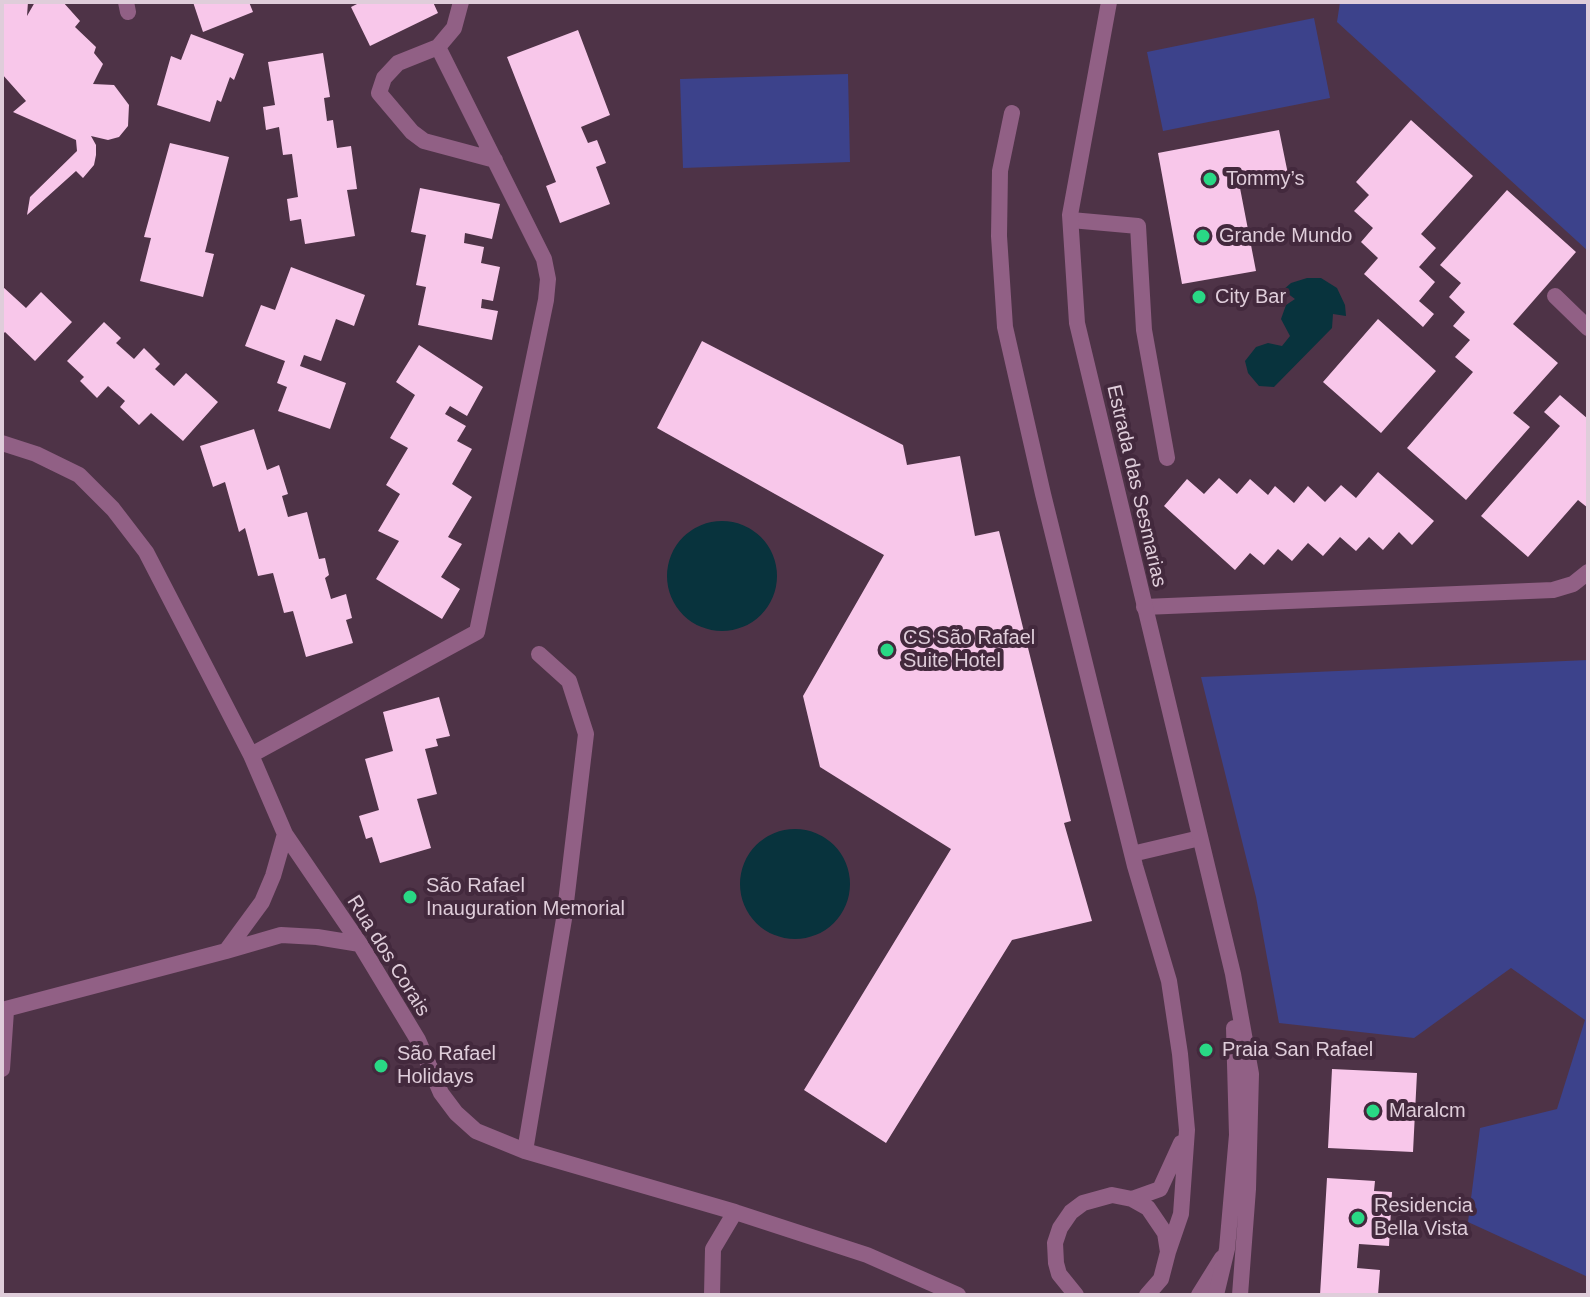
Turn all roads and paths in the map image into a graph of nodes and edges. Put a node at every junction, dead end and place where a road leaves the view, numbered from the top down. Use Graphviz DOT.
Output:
graph roads {
  1 [pos="461,2"];
  2 [pos="1109,2"];
  3 [pos="438,47"];
  4 [pos="1012,113"];
  5 [pos="495,160"];
  6 [pos="1071,220"];
  7 [pos="1555,296"];
  8 [pos="1588,328"];
  9 [pos="2,443"];
  10 [pos="1167,458"];
  11 [pos="1588,572"];
  12 [pos="1144,607"];
  13 [pos="539,654"];
  14 [pos="251,755"];
  15 [pos="285,834"];
  16 [pos="1200,838"];
  17 [pos="1132,854"];
  18 [pos="360,944"];
  19 [pos="226,951"];
  20 [pos="1233,974"];
  21 [pos="4,1010"];
  22 [pos="2,1069"];
  23 [pos="1187,1130"];
  24 [pos="525,1151"];
  25 [pos="1132,1199"];
  26 [pos="735,1212"];
  27 [pos="1227,1249"];
  28 [pos="1168,1252"];
  29 [pos="712,1295"];
  30 [pos="958,1295"];
  31 [pos="1076,1295"];
  32 [pos="1147,1295"];
  33 [pos="1199,1295"];
  34 [pos="1216,1295"];
  35 [pos="1240,1295"];
  1 -- 3 [label="street"];
  2 -- 6 [label="street, Estrada das Sesmarias"];
  3 -- 5 [label="street"];
  3 -- 5 [label="street"];
  4 -- 17 [label="street"];
  5 -- 14 [label="street"];
  6 -- 10 [label="street"];
  6 -- 12 [label="street, Estrada das Sesmarias"];
  7 -- 8 [label="street"];
  9 -- 14 [label="street, Rua dos Corais"];
  11 -- 12 [label="street"];
  12 -- 16 [label="street, Estrada das Sesmarias"];
  13 -- 24 [label="street"];
  14 -- 15 [label="street, Rua dos Corais"];
  15 -- 18 [label="street, Rua dos Corais"];
  15 -- 19 [label="street"];
  16 -- 17 [label="street"];
  16 -- 20 [label="street, Estrada das Sesmarias"];
  17 -- 23 [label="street"];
  18 -- 19 [label="street"];
  18 -- 24 [label="street, Rua dos Corais"];
  19 -- 21 [label="street"];
  20 -- 27 [label="street, Estrada das Sesmarias"];
  20 -- 35 [label="street, Estrada das Sesmarias"];
  21 -- 22 [label="street"];
  23 -- 25 [label="street"];
  23 -- 28 [label="street"];
  24 -- 26 [label="street, Rua dos Corais"];
  25 -- 28 [label="street"];
  25 -- 31 [label="street"];
  26 -- 29 [label="street"];
  26 -- 30 [label="street, Rua dos Corais"];
  27 -- 33 [label="street"];
  27 -- 34 [label="street, Estrada das Sesmarias"];
  28 -- 32 [label="street"];
}
